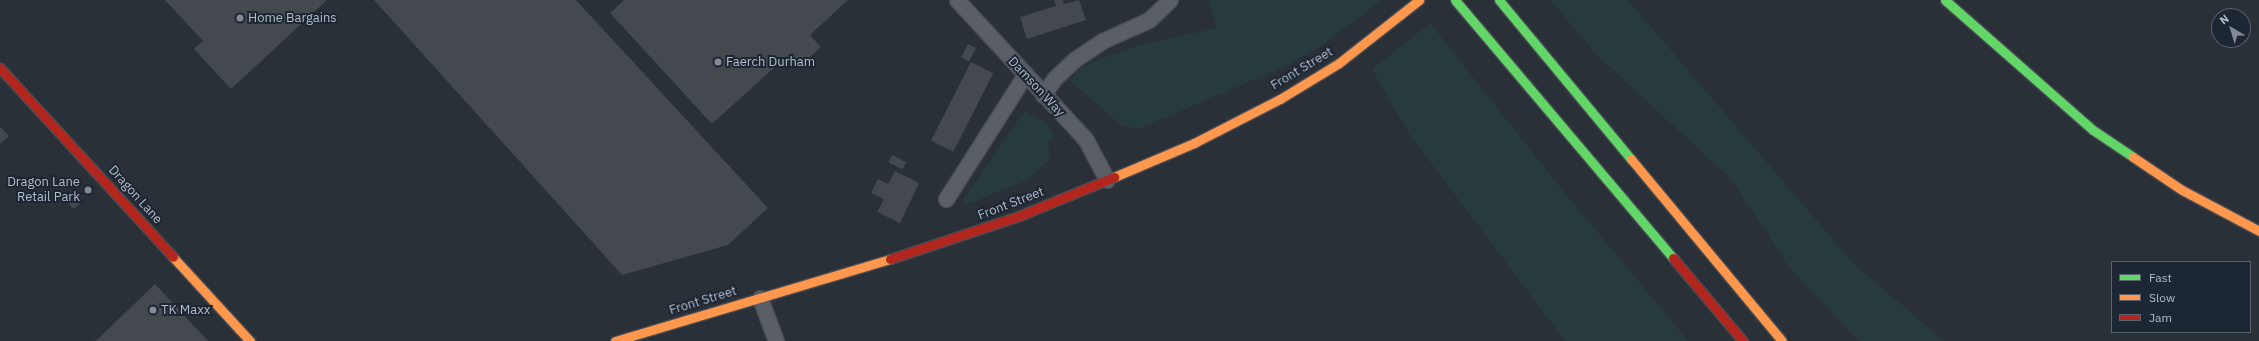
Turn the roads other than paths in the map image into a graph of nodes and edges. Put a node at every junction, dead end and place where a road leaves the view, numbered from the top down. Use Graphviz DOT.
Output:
graph roads {
  1 [pos="956,0"];
  2 [pos="1170,0"];
  3 [pos="1419,0"];
  4 [pos="1455,0"];
  5 [pos="1499,0"];
  6 [pos="1945,0"];
  7 [pos="0,68"];
  8 [pos="1025,75"];
  9 [pos="1044,94"];
  10 [pos="1107,180"];
  11 [pos="946,199"];
  12 [pos="2259,231"];
  13 [pos="760,298"];
  14 [pos="250,341"];
  15 [pos="615,341"];
  16 [pos="776,341"];
  17 [pos="1743,341"];
  18 [pos="1782,341"];
  1 -- 8 [label="street, Damson Way"];
  2 -- 9 [label="street"];
  3 -- 10 [label="main road, Front Street"];
  4 -- 17 [label="main road"];
  5 -- 18 [label="main road"];
  6 -- 12 [label="main road"];
  7 -- 14 [label="main road, Dragon Lane"];
  8 -- 9 [label="street, Damson Way"];
  8 -- 11 [label="street"];
  9 -- 10 [label="street, Damson Way"];
  10 -- 13 [label="main road, Front Street"];
  13 -- 15 [label="main road, Front Street"];
  13 -- 16 [label="street"];
}
